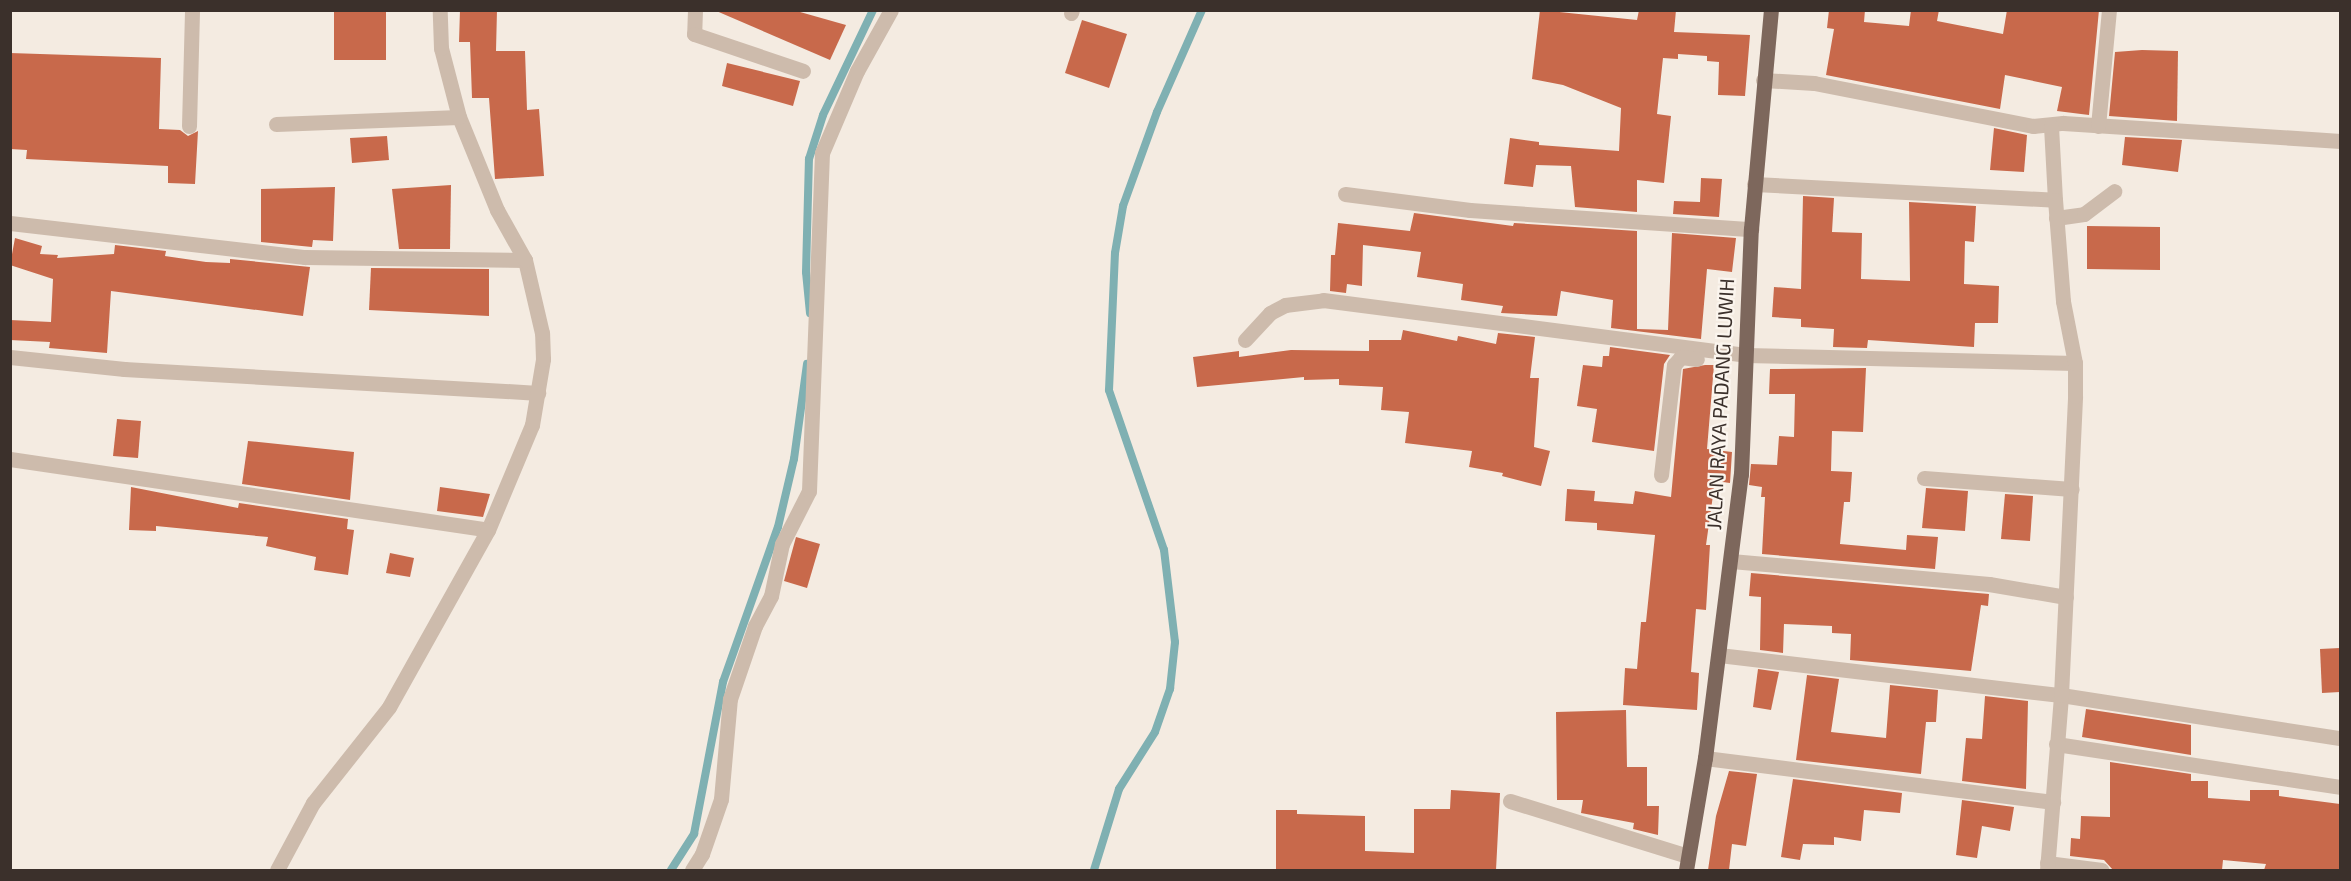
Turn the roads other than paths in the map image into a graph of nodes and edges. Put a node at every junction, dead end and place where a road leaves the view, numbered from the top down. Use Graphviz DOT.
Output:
graph roads {
  1 [pos="192,10"];
  2 [pos="440,10"];
  3 [pos="695,10"];
  4 [pos="891,10"];
  5 [pos="1771,10"];
  6 [pos="2109,10"];
  7 [pos="803,71"];
  8 [pos="1763,80"];
  9 [pos="459,117"];
  10 [pos="276,124"];
  11 [pos="189,126"];
  12 [pos="2051,126"];
  13 [pos="2098,126"];
  14 [pos="2340,141"];
  15 [pos="1754,184"];
  16 [pos="2114,191"];
  17 [pos="1345,194"];
  18 [pos="2055,200"];
  19 [pos="2056,218"];
  20 [pos="10,223"];
  21 [pos="1751,229"];
  22 [pos="525,260"];
  23 [pos="1245,340"];
  24 [pos="10,357"];
  25 [pos="1745,360"];
  26 [pos="2075,363"];
  27 [pos="538,393"];
  28 [pos="10,459"];
  29 [pos="1661,475"];
  30 [pos="1924,478"];
  31 [pos="2072,489"];
  32 [pos="488,530"];
  33 [pos="1731,561"];
  34 [pos="2066,597"];
  35 [pos="1719,655"];
  36 [pos="2061,694"];
  37 [pos="2340,738"];
  38 [pos="2056,744"];
  39 [pos="1705,758"];
  40 [pos="2340,787"];
  41 [pos="1510,801"];
  42 [pos="2053,802"];
  43 [pos="1687,863"];
  44 [pos="2047,867"];
  45 [pos="277,870"];
  46 [pos="692,870"];
  47 [pos="2102,870"];
  1 -- 11 [label="street"];
  2 -- 9 [label="street"];
  3 -- 7 [label="street"];
  4 -- 46 [label="street"];
  5 -- 8 [label="main road, JALAN RAYA PADANG LUWIH"];
  6 -- 13 [label="street"];
  8 -- 12 [label="street"];
  8 -- 15 [label="main road, JALAN RAYA PADANG LUWIH"];
  9 -- 10 [label="street"];
  9 -- 22 [label="street"];
  12 -- 13 [label="street"];
  12 -- 18 [label="street"];
  13 -- 14 [label="street"];
  15 -- 18 [label="street"];
  15 -- 21 [label="main road, JALAN RAYA PADANG LUWIH"];
  16 -- 19 [label="street"];
  17 -- 21 [label="street"];
  18 -- 19 [label="street"];
  19 -- 26 [label="street"];
  20 -- 22 [label="street"];
  21 -- 25 [label="main road, JALAN RAYA PADANG LUWIH"];
  22 -- 27 [label="street"];
  23 -- 25 [label="street"];
  24 -- 27 [label="street"];
  25 -- 26 [label="street"];
  25 -- 29 [label="street"];
  25 -- 33 [label="main road, JALAN RAYA PADANG LUWIH"];
  26 -- 31 [label="street"];
  27 -- 32 [label="street"];
  28 -- 32 [label="street"];
  30 -- 31 [label="street"];
  31 -- 34 [label="street"];
  32 -- 45 [label="street"];
  33 -- 34 [label="street"];
  33 -- 35 [label="main road, JALAN RAYA PADANG LUWIH"];
  34 -- 36 [label="street"];
  35 -- 36 [label="street"];
  35 -- 39 [label="main road, JALAN RAYA PADANG LUWIH"];
  36 -- 37 [label="street"];
  36 -- 38 [label="street"];
  38 -- 40 [label="street"];
  38 -- 42 [label="street"];
  39 -- 42 [label="street"];
  39 -- 43 [label="main road, JALAN RAYA PADANG LUWIH"];
  41 -- 43 [label="street"];
  42 -- 44 [label="street"];
  44 -- 47 [label="street"];
}
